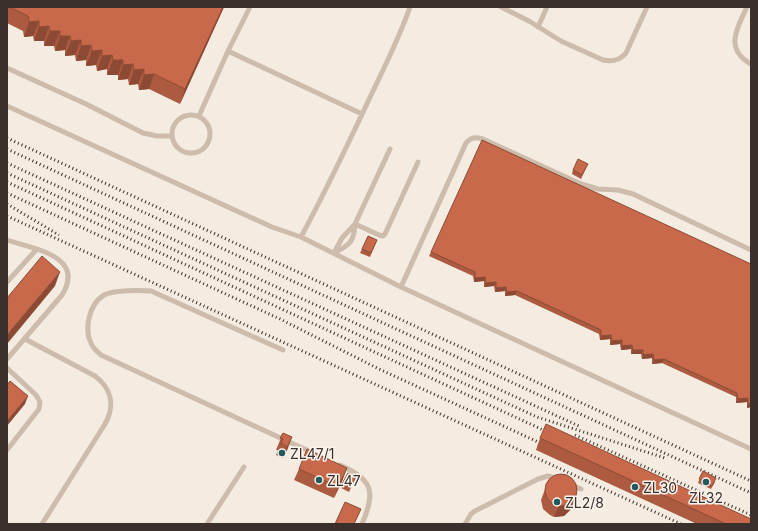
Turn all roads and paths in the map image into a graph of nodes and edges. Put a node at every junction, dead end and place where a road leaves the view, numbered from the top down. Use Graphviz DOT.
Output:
graph roads {
  1 [pos="250,7"];
  2 [pos="410,7"];
  3 [pos="501,7"];
  4 [pos="547,7"];
  5 [pos="647,7"];
  6 [pos="747,7"];
  7 [pos="538,27"];
  8 [pos="228,51"];
  9 [pos="751,64"];
  10 [pos="7,68"];
  11 [pos="7,106"];
  12 [pos="362,114"];
  13 [pos="199,116"];
  14 [pos="172,136"];
  15 [pos="390,149"];
  16 [pos="418,162"];
  17 [pos="355,224"];
  18 [pos="301,237"];
  19 [pos="7,240"];
  20 [pos="36,250"];
  21 [pos="751,250"];
  22 [pos="334,253"];
  23 [pos="7,282"];
  24 [pos="401,287"];
  25 [pos="25,339"];
  26 [pos="283,350"];
  27 [pos="7,359"];
  28 [pos="7,368"];
  29 [pos="751,449"];
  30 [pos="7,450"];
  31 [pos="319,455"];
  32 [pos="333,462"];
  33 [pos="244,467"];
  34 [pos="581,489"];
  35 [pos="42,524"];
  36 [pos="207,524"];
  37 [pos="362,524"];
  38 [pos="465,524"];
  1 -- 8 [label="lane"];
  2 -- 12 [label="lane"];
  3 -- 7 [label="lane"];
  4 -- 7 [label="lane"];
  5 -- 7 [label="lane"];
  6 -- 9 [label="lane"];
  8 -- 12 [label="lane"];
  8 -- 13 [label="lane"];
  10 -- 14 [label="lane"];
  11 -- 18 [label="lane"];
  12 -- 18 [label="lane"];
  13 -- 14 [label="lane"];
  13 -- 14 [label="lane"];
  15 -- 17 [label="lane"];
  16 -- 17 [label="lane"];
  17 -- 22 [label="lane"];
  17 -- 22 [label="lane"];
  18 -- 22 [label="lane"];
  19 -- 20 [label="lane"];
  20 -- 23 [label="lane"];
  20 -- 25 [label="lane"];
  21 -- 24 [label="lane"];
  22 -- 24 [label="lane"];
  24 -- 29 [label="lane"];
  25 -- 27 [label="lane"];
  25 -- 35 [label="lane"];
  26 -- 31 [label="lane"];
  28 -- 30 [label="lane"];
  32 -- 37 [label="lane"];
  33 -- 36 [label="lane"];
  34 -- 38 [label="lane"];
}
